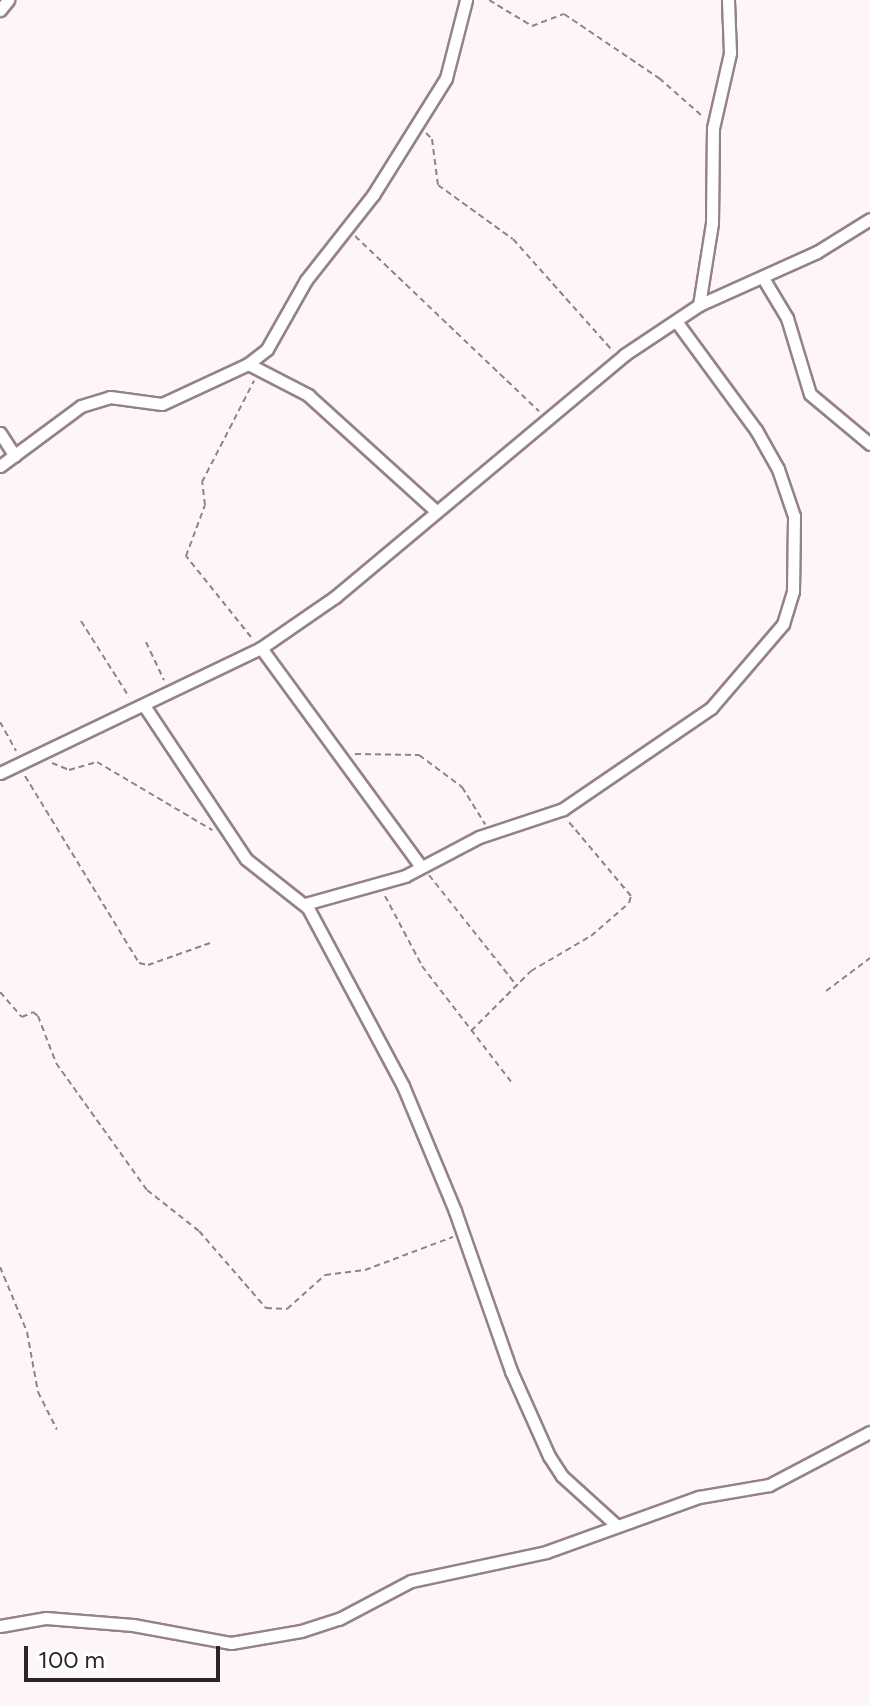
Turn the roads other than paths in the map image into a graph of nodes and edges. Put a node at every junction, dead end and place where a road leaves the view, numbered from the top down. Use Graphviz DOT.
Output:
graph roads {
  1 [pos="8,0"];
  2 [pos="466,0"];
  3 [pos="728,0"];
  4 [pos="0,10"];
  5 [pos="870,219"];
  6 [pos="763,278"];
  7 [pos="699,305"];
  8 [pos="676,321"];
  9 [pos="248,364"];
  10 [pos="0,433"];
  11 [pos="870,444"];
  12 [pos="15,456"];
  13 [pos="0,466"];
  14 [pos="435,510"];
  15 [pos="261,648"];
  16 [pos="141,708"];
  17 [pos="0,773"];
  18 [pos="421,867"];
  19 [pos="305,904"];
  20 [pos="870,1432"];
  21 [pos="616,1525"];
  22 [pos="0,1626"];
  1 -- 4 [label="street"];
  2 -- 9 [label="street"];
  3 -- 7 [label="street"];
  5 -- 6 [label="street"];
  6 -- 7 [label="street"];
  6 -- 11 [label="street"];
  7 -- 8 [label="street"];
  8 -- 14 [label="street"];
  8 -- 18 [label="street"];
  9 -- 12 [label="street"];
  9 -- 14 [label="street"];
  10 -- 12 [label="street"];
  12 -- 13 [label="street"];
  14 -- 15 [label="street"];
  15 -- 16 [label="street"];
  15 -- 18 [label="street"];
  16 -- 17 [label="street"];
  16 -- 19 [label="street"];
  18 -- 19 [label="street"];
  19 -- 21 [label="street"];
  20 -- 21 [label="street"];
  21 -- 22 [label="street"];
}
